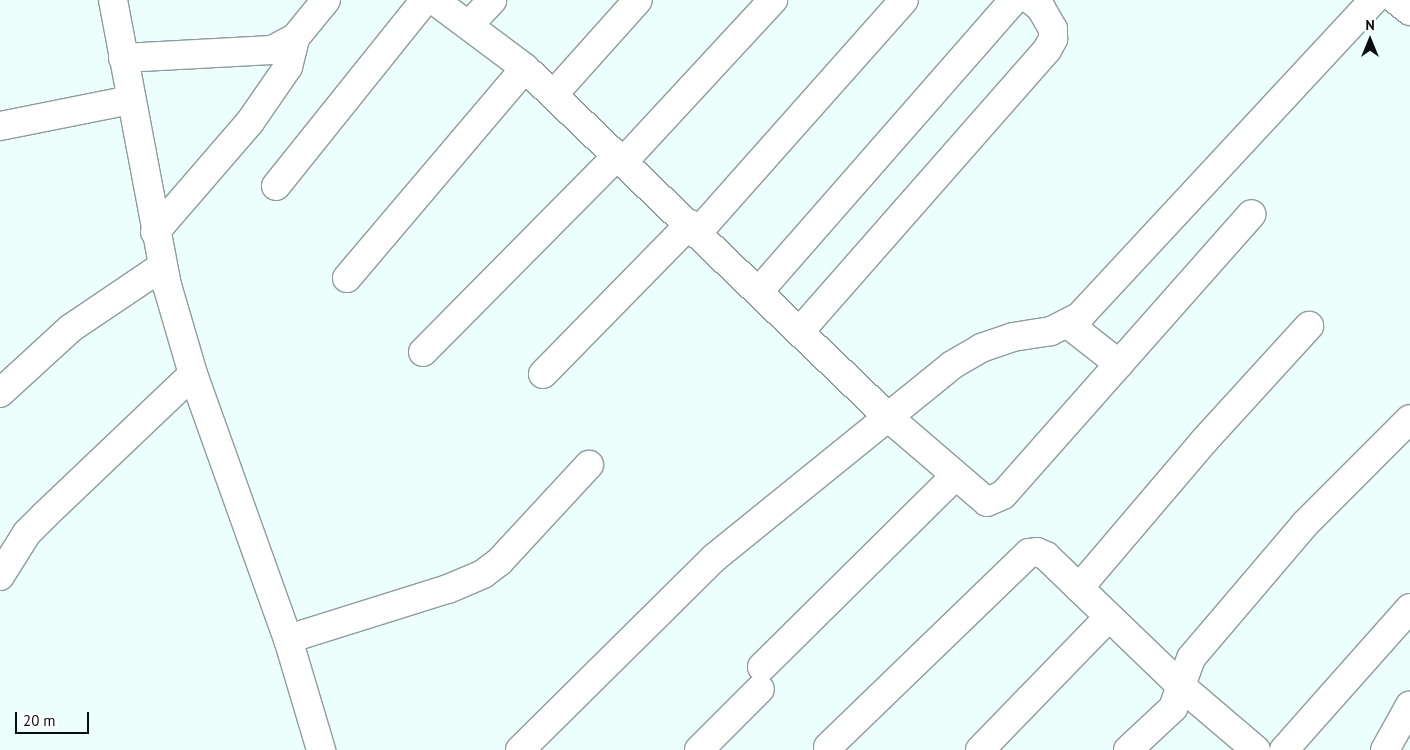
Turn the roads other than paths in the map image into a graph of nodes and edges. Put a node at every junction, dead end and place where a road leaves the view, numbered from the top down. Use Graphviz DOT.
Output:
graph roads {
  1 [pos="113,0"];
  2 [pos="326,0"];
  3 [pos="425,0"];
  4 [pos="434,0"];
  5 [pos="492,0"];
  6 [pos="638,0"];
  7 [pos="773,0"];
  8 [pos="904,0"];
  9 [pos="1014,0"];
  10 [pos="1374,0"];
  11 [pos="1396,0"];
  12 [pos="1040,3"];
  13 [pos="1410,11"];
  14 [pos="469,25"];
  15 [pos="294,38"];
  16 [pos="123,58"];
  17 [pos="525,68"];
  18 [pos="553,95"];
  19 [pos="130,100"];
  20 [pos="0,126"];
  21 [pos="620,159"];
  22 [pos="276,186"];
  23 [pos="1252,214"];
  24 [pos="694,228"];
  25 [pos="155,232"];
  26 [pos="163,266"];
  27 [pos="347,278"];
  28 [pos="760,290"];
  29 [pos="1068,324"];
  30 [pos="1309,326"];
  31 [pos="801,330"];
  32 [pos="423,352"];
  33 [pos="1119,364"];
  34 [pos="194,374"];
  35 [pos="543,374"];
  36 [pos="0,393"];
  37 [pos="888,417"];
  38 [pos="1410,419"];
  39 [pos="589,465"];
  40 [pos="955,476"];
  41 [pos="0,576"];
  42 [pos="1079,588"];
  43 [pos="1410,608"];
  44 [pos="1109,617"];
  45 [pos="288,639"];
  46 [pos="1182,688"];
  47 [pos="1410,705"];
  48 [pos="828,748"];
  49 [pos="321,750"];
  50 [pos="520,750"];
  51 [pos="699,750"];
  52 [pos="980,750"];
  53 [pos="1128,750"];
  54 [pos="1256,750"];
  55 [pos="1284,750"];
  56 [pos="1386,750"];
  1 -- 16 [label="street"];
  2 -- 15 [label="street"];
  3 -- 22 [label="street"];
  4 -- 14 [label="street"];
  5 -- 14 [label="street"];
  6 -- 18 [label="street"];
  7 -- 21 [label="street"];
  8 -- 24 [label="street"];
  9 -- 28 [label="street"];
  10 -- 29 [label="street"];
  11 -- 13 [label="street"];
  12 -- 31 [label="street"];
  14 -- 17 [label="street"];
  15 -- 16 [label="street"];
  15 -- 25 [label="street"];
  16 -- 19 [label="street"];
  17 -- 18 [label="street"];
  17 -- 27 [label="street"];
  18 -- 21 [label="street"];
  19 -- 20 [label="street"];
  19 -- 25 [label="street"];
  21 -- 24 [label="street"];
  21 -- 32 [label="street"];
  23 -- 33 [label="street"];
  24 -- 28 [label="street"];
  24 -- 35 [label="street"];
  25 -- 26 [label="street"];
  26 -- 34 [label="street"];
  26 -- 36 [label="street"];
  28 -- 31 [label="street"];
  29 -- 33 [label="street"];
  29 -- 37 [label="street"];
  30 -- 42 [label="street"];
  31 -- 37 [label="street"];
  33 -- 40 [label="street"];
  34 -- 41 [label="street"];
  34 -- 45 [label="street"];
  37 -- 40 [label="street"];
  37 -- 50 [label="street"];
  38 -- 46 [label="street"];
  39 -- 45 [label="street"];
  40 -- 51 [label="street"];
  42 -- 44 [label="street"];
  42 -- 48 [label="street"];
  43 -- 55 [label="street"];
  44 -- 46 [label="street"];
  44 -- 52 [label="street"];
  45 -- 49 [label="street"];
  46 -- 53 [label="street"];
  46 -- 54 [label="street"];
  47 -- 56 [label="street"];
}
